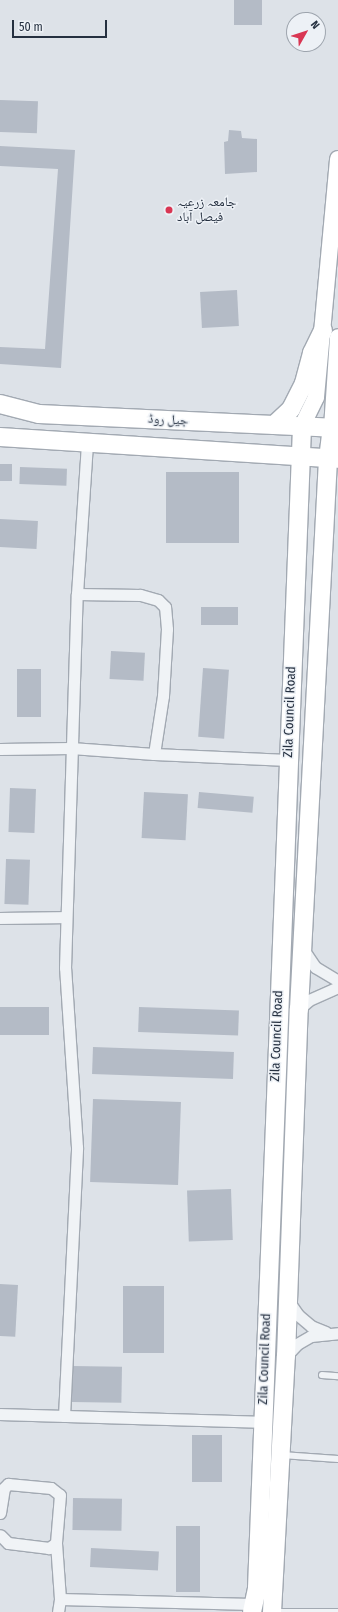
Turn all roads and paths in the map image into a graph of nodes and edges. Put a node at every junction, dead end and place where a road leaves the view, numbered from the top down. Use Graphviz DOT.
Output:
graph roads {
  1 [pos="338,159"];
  2 [pos="331,333"];
  3 [pos="0,404"];
  4 [pos="21,409"];
  5 [pos="0,411"];
  6 [pos="274,425"];
  7 [pos="302,426"];
  8 [pos="335,428"];
  9 [pos="0,437"];
  10 [pos="87,443"];
  11 [pos="298,458"];
  12 [pos="333,459"];
  13 [pos="332,503"];
  14 [pos="77,594"];
  15 [pos="0,748"];
  16 [pos="71,748"];
  17 [pos="154,754"];
  18 [pos="288,760"];
  19 [pos="66,917"];
  20 [pos="0,918"];
  21 [pos="302,949"];
  22 [pos="338,981"];
  23 [pos="338,987"];
  24 [pos="299,1009"];
  25 [pos="288,1302"];
  26 [pos="326,1332"];
  27 [pos="338,1333"];
  28 [pos="286,1356"];
  29 [pos="322,1375"];
  30 [pos="338,1376"];
  31 [pos="0,1414"];
  32 [pos="64,1416"];
  33 [pos="262,1422"];
  34 [pos="280,1455"];
  35 [pos="338,1459"];
  36 [pos="0,1513"];
  37 [pos="0,1535"];
  38 [pos="56,1544"];
  39 [pos="60,1599"];
  40 [pos="252,1608"];
  41 [pos="58,1612"];
  42 [pos="272,1612"];
  43 [pos="278,1612"];
  44 [pos="338,1612"];
  1 -- 2 [label="street"];
  2 -- 6 [label="main road"];
  2 -- 7 [label="street"];
  2 -- 8 [label="street"];
  3 -- 4 [label="main road, جیل روڈ"];
  4 -- 5 [label="main road"];
  4 -- 6 [label="main road, جیل روڈ"];
  6 -- 7 [label="main road, جیل روڈ"];
  7 -- 8 [label="main road, جیل روڈ"];
  7 -- 11 [label="main road, Zila Council Road"];
  8 -- 12 [label="main road, Zila Council Road"];
  9 -- 10 [label="main road"];
  10 -- 11 [label="main road"];
  10 -- 14 [label="street"];
  11 -- 12 [label="main road"];
  11 -- 18 [label="main road, Zila Council Road"];
  12 -- 13 [label="main road, Zila Council Road"];
  13 -- 21 [label="main road, Zila Council Road"];
  14 -- 16 [label="street"];
  14 -- 17 [label="street"];
  15 -- 16 [label="street"];
  16 -- 17 [label="street"];
  16 -- 19 [label="street"];
  17 -- 18 [label="street"];
  18 -- 33 [label="main road, Zila Council Road"];
  19 -- 20 [label="street"];
  19 -- 32 [label="street"];
  21 -- 22 [label="street"];
  21 -- 24 [label="main road, Zila Council Road"];
  23 -- 24 [label="street"];
  24 -- 25 [label="main road, Zila Council Road"];
  25 -- 26 [label="street"];
  25 -- 28 [label="main road, Zila Council Road"];
  26 -- 27 [label="street"];
  26 -- 28 [label="street"];
  28 -- 34 [label="main road, Zila Council Road"];
  29 -- 30 [label="lane"];
  31 -- 32 [label="street"];
  32 -- 33 [label="street"];
  33 -- 40 [label="main road, Zila Council Road"];
  34 -- 35 [label="lane"];
  34 -- 42 [label="main road, Zila Council Road"];
  36 -- 38 [label="street"];
  37 -- 38 [label="street"];
  38 -- 39 [label="street"];
  39 -- 40 [label="street"];
  39 -- 41 [label="street"];
  43 -- 44 [label="lane"];
}
